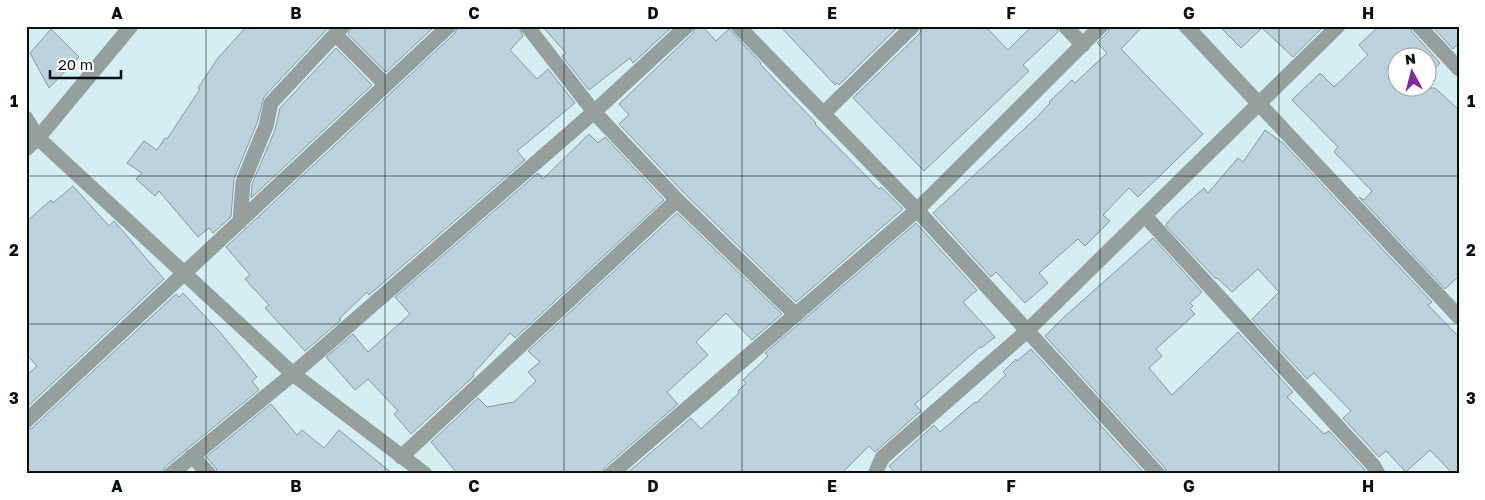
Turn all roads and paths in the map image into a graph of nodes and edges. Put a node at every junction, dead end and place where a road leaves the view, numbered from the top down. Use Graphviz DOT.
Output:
graph roads {
  1 [pos="131,26"];
  2 [pos="449,26"];
  3 [pos="527,26"];
  4 [pos="687,26"];
  5 [pos="738,26"];
  6 [pos="913,26"];
  7 [pos="1065,26"];
  8 [pos="1100,26"];
  9 [pos="1186,26"];
  10 [pos="1338,26"];
  11 [pos="1419,26"];
  12 [pos="339,30"];
  13 [pos="1083,45"];
  14 [pos="1459,69"];
  15 [pos="386,85"];
  16 [pos="1259,104"];
  17 [pos="594,112"];
  18 [pos="824,114"];
  19 [pos="26,118"];
  20 [pos="38,138"];
  21 [pos="26,149"];
  22 [pos="677,200"];
  23 [pos="917,210"];
  24 [pos="1145,216"];
  25 [pos="240,222"];
  26 [pos="184,272"];
  27 [pos="796,315"];
  28 [pos="1459,318"];
  29 [pos="1027,331"];
  30 [pos="293,374"];
  31 [pos="26,420"];
  32 [pos="192,456"];
  33 [pos="401,457"];
  34 [pos="171,474"];
  35 [pos="209,474"];
  36 [pos="425,474"];
  37 [pos="611,474"];
  38 [pos="875,474"];
  39 [pos="1158,474"];
  40 [pos="1378,474"];
  1 -- 20 [label="street"];
  2 -- 15 [label="street"];
  3 -- 17 [label="street"];
  4 -- 17 [label="street"];
  5 -- 18 [label="street"];
  6 -- 18 [label="street"];
  7 -- 13 [label="street"];
  8 -- 13 [label="street"];
  9 -- 16 [label="street"];
  10 -- 16 [label="street"];
  11 -- 14 [label="street"];
  12 -- 15 [label="street"];
  12 -- 25 [label="street"];
  13 -- 23 [label="street"];
  15 -- 25 [label="street"];
  16 -- 24 [label="street"];
  16 -- 28 [label="street"];
  17 -- 22 [label="street"];
  17 -- 30 [label="street"];
  18 -- 23 [label="street"];
  19 -- 20 [label="street"];
  20 -- 21 [label="street"];
  20 -- 26 [label="street"];
  22 -- 27 [label="street"];
  22 -- 33 [label="street"];
  23 -- 27 [label="street"];
  23 -- 29 [label="street"];
  24 -- 29 [label="street"];
  24 -- 40 [label="street"];
  25 -- 26 [label="street"];
  26 -- 30 [label="street"];
  26 -- 31 [label="street"];
  27 -- 37 [label="street"];
  29 -- 38 [label="street"];
  29 -- 39 [label="street"];
  30 -- 32 [label="street"];
  30 -- 33 [label="street"];
  32 -- 34 [label="street"];
  32 -- 35 [label="street"];
  33 -- 36 [label="street"];
}
